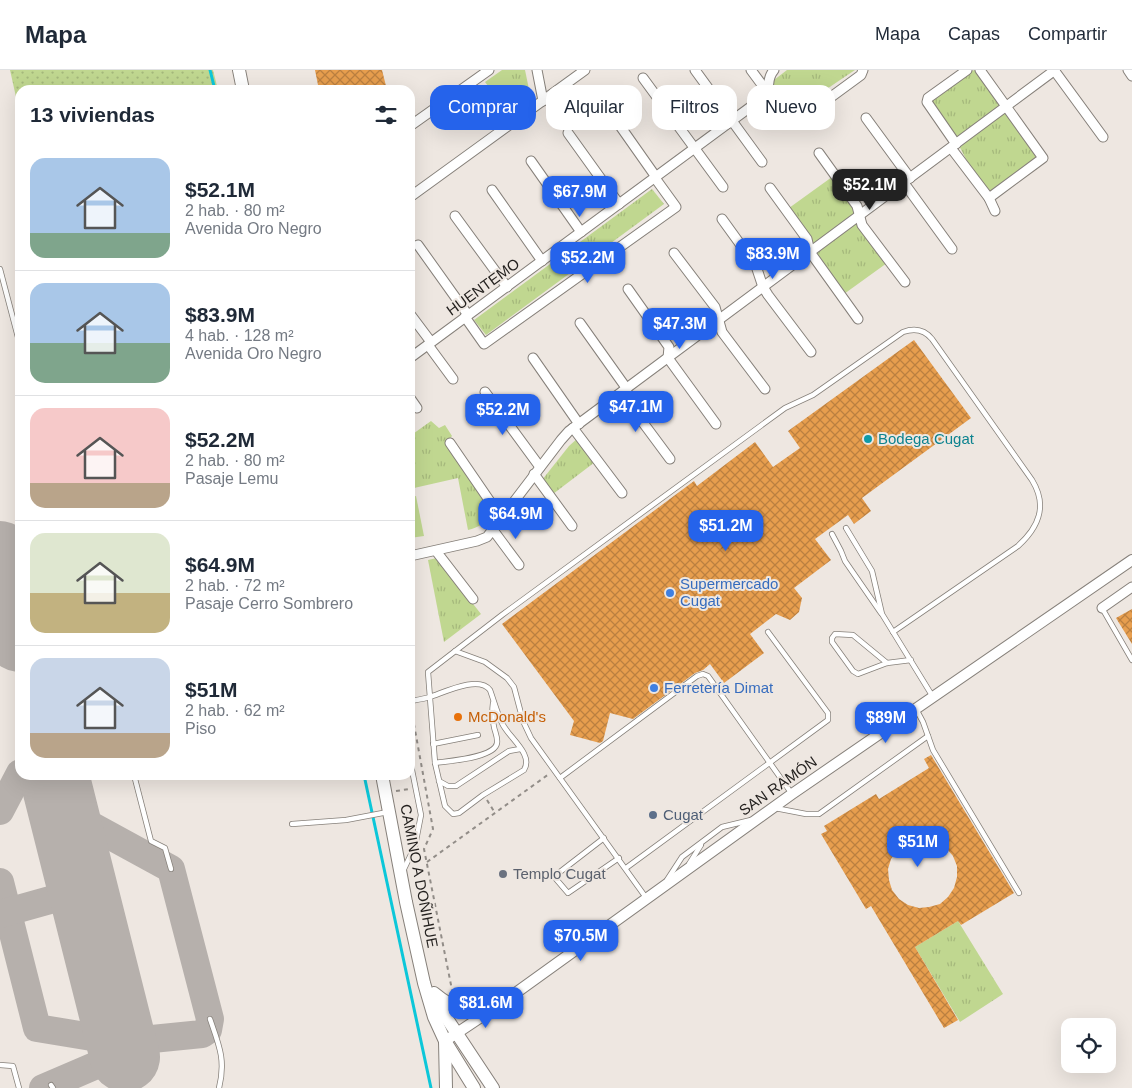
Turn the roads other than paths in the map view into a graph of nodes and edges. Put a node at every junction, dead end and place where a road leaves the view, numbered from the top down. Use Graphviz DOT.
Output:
graph roads {
  1 [pos="239,70"];
  2 [pos="489,70"];
  3 [pos="537,70"];
  4 [pos="585,70"];
  5 [pos="695,70"];
  6 [pos="751,70"];
  7 [pos="774,70"];
  8 [pos="863,70"];
  9 [pos="967,70"];
  10 [pos="980,70"];
  11 [pos="1055,70"];
  12 [pos="1128,70"];
  13 [pos="1132,76"];
  14 [pos="643,78"];
  15 [pos="242,85"];
  16 [pos="706,85"];
  17 [pos="762,85"];
  18 [pos="768,85"];
  19 [pos="835,94"];
  20 [pos="543,101"];
  21 [pos="1007,106"];
  22 [pos="866,118"];
  23 [pos="415,122"];
  24 [pos="737,128"];
  25 [pos="623,130"];
  26 [pos="719,130"];
  27 [pos="568,133"];
  28 [pos="1103,137"];
  29 [pos="953,146"];
  30 [pos="694,148"];
  31 [pos="819,153"];
  32 [pos="531,161"];
  33 [pos="762,162"];
  34 [pos="655,177"];
  35 [pos="907,181"];
  36 [pos="723,187"];
  37 [pos="770,188"];
  38 [pos="492,190"];
  39 [pos="415,194"];
  40 [pos="989,198"];
  41 [pos="619,204"];
  42 [pos="996,211"];
  43 [pos="455,216"];
  44 [pos="859,216"];
  45 [pos="722,219"];
  46 [pos="581,232"];
  47 [pos="418,245"];
  48 [pos="952,249"];
  49 [pos="810,252"];
  50 [pos="674,253"];
  51 [pos="542,260"];
  52 [pos="0,269"];
  53 [pos="905,282"];
  54 [pos="506,287"];
  55 [pos="763,287"];
  56 [pos="628,289"];
  57 [pos="467,316"];
  58 [pos="858,319"];
  59 [pos="718,321"];
  60 [pos="415,322"];
  61 [pos="580,323"];
  62 [pos="15,326"];
  63 [pos="429,344"];
  64 [pos="811,352"];
  65 [pos="415,354"];
  66 [pos="533,358"];
  67 [pos="668,358"];
  68 [pos="454,379"];
  69 [pos="766,389"];
  70 [pos="624,391"];
  71 [pos="485,392"];
  72 [pos="415,405"];
  73 [pos="417,408"];
  74 [pos="716,424"];
  75 [pos="576,426"];
  76 [pos="450,443"];
  77 [pos="670,459"];
  78 [pos="537,470"];
  79 [pos="622,493"];
  80 [pos="502,519"];
  81 [pos="572,526"];
  82 [pos="846,528"];
  83 [pos="493,530"];
  84 [pos="832,534"];
  85 [pos="436,551"];
  86 [pos="415,555"];
  87 [pos="1132,560"];
  88 [pos="519,565"];
  89 [pos="1132,588"];
  90 [pos="473,599"];
  91 [pos="1102,608"];
  92 [pos="882,614"];
  93 [pos="768,632"];
  94 [pos="893,632"];
  95 [pos="455,652"];
  96 [pos="911,660"];
  97 [pos="1132,660"];
  98 [pos="887,663"];
  99 [pos="933,696"];
  100 [pos="429,697"];
  101 [pos="493,700"];
  102 [pos="415,701"];
  103 [pos="916,709"];
  104 [pos="478,734"];
  105 [pos="928,736"];
  106 [pos="433,744"];
  107 [pos="520,749"];
  108 [pos="435,763"];
  109 [pos="770,763"];
  110 [pos="560,778"];
  111 [pos="135,780"];
  112 [pos="383,780"];
  113 [pos="414,780"];
  114 [pos="438,781"];
  115 [pos="792,794"];
  116 [pos="772,808"];
  117 [pos="389,812"];
  118 [pos="758,819"];
  119 [pos="292,824"];
  120 [pos="604,838"];
  121 [pos="703,842"];
  122 [pos="619,858"];
  123 [pos="626,868"];
  124 [pos="171,869"];
  125 [pos="685,871"];
  126 [pos="401,875"];
  127 [pos="660,889"];
  128 [pos="1019,893"];
  129 [pos="647,899"];
  130 [pos="424,983"];
  131 [pos="499,1005"];
  132 [pos="210,1019"];
  133 [pos="457,1034"];
  134 [pos="445,1041"];
  135 [pos="0,1065"];
  136 [pos="19,1088"];
  137 [pos="219,1088"];
  138 [pos="446,1088"];
  139 [pos="474,1088"];
  140 [pos="493,1088"];
  1 -- 15 [label="main road"];
  2 -- 23 [label="street"];
  3 -- 20 [label="street"];
  4 -- 20 [label="street"];
  5 -- 16 [label="street"];
  6 -- 17 [label="street"];
  7 -- 18 [label="street"];
  8 -- 19 [label="street"];
  9 -- 29 [label="street"];
  10 -- 21 [label="street"];
  11 -- 21 [label="street"];
  11 -- 28 [label="street"];
  12 -- 13 [label="street"];
  14 -- 30 [label="street"];
  20 -- 39 [label="street"];
  21 -- 29 [label="street"];
  21 -- 40 [label="street"];
  22 -- 35 [label="street"];
  24 -- 33 [label="street"];
  25 -- 34 [label="street"];
  26 -- 30 [label="street, HUENTEMO"];
  27 -- 41 [label="street"];
  29 -- 35 [label="street"];
  29 -- 40 [label="street"];
  30 -- 34 [label="street, HUENTEMO"];
  30 -- 36 [label="street"];
  31 -- 44 [label="street"];
  32 -- 46 [label="street"];
  34 -- 41 [label="street, HUENTEMO"];
  34 -- 57 [label="street"];
  35 -- 44 [label="street"];
  35 -- 48 [label="street"];
  37 -- 49 [label="street"];
  38 -- 51 [label="street"];
  40 -- 42 [label="street"];
  41 -- 46 [label="street, HUENTEMO"];
  43 -- 54 [label="street"];
  44 -- 49 [label="street"];
  44 -- 53 [label="street"];
  45 -- 55 [label="street"];
  46 -- 51 [label="street, HUENTEMO"];
  47 -- 57 [label="street"];
  49 -- 55 [label="street"];
  49 -- 58 [label="street"];
  50 -- 59 [label="street"];
  51 -- 54 [label="street, HUENTEMO"];
  52 -- 62 [label="lane"];
  54 -- 57 [label="street, HUENTEMO"];
  55 -- 59 [label="street"];
  55 -- 64 [label="street"];
  56 -- 67 [label="street"];
  57 -- 63 [label="street, HUENTEMO"];
  59 -- 67 [label="street"];
  59 -- 69 [label="street"];
  60 -- 63 [label="street"];
  61 -- 70 [label="street"];
  63 -- 65 [label="street, HUENTEMO"];
  63 -- 68 [label="street"];
  66 -- 75 [label="street"];
  67 -- 70 [label="street"];
  67 -- 74 [label="street"];
  70 -- 75 [label="street"];
  70 -- 77 [label="street"];
  71 -- 78 [label="street"];
  72 -- 73 [label="street"];
  75 -- 78 [label="street"];
  75 -- 79 [label="street"];
  76 -- 80 [label="street"];
  78 -- 80 [label="street"];
  78 -- 81 [label="street"];
  80 -- 83 [label="street"];
  82 -- 92 [label="lane"];
  83 -- 85 [label="street"];
  83 -- 88 [label="street"];
  84 -- 92 [label="lane"];
  85 -- 86 [label="street"];
  85 -- 90 [label="street"];
  87 -- 99 [label="street, SAN RAMÓN"];
  89 -- 91 [label="street"];
  91 -- 97 [label="lane"];
  92 -- 94 [label="lane"];
  93 -- 109 [label="lane"];
  94 -- 95 [label="lane"];
  94 -- 96 [label="lane"];
  95 -- 100 [label="lane"];
  95 -- 110 [label="lane"];
  96 -- 98 [label="lane"];
  96 -- 99 [label="lane"];
  98 -- 98 [label="lane"];
  99 -- 103 [label="street, SAN RAMÓN"];
  100 -- 101 [label="lane"];
  100 -- 102 [label="lane"];
  100 -- 106 [label="lane"];
  101 -- 107 [label="lane"];
  101 -- 108 [label="lane"];
  103 -- 105 [label="lane"];
  103 -- 115 [label="street, SAN RAMÓN"];
  104 -- 106 [label="lane"];
  105 -- 116 [label="lane"];
  105 -- 128 [label="lane"];
  106 -- 108 [label="lane"];
  107 -- 114 [label="lane"];
  107 -- 114 [label="lane"];
  108 -- 114 [label="lane"];
  109 -- 110 [label="lane"];
  109 -- 115 [label="lane"];
  109 -- 123 [label="lane"];
  110 -- 120 [label="lane"];
  111 -- 124 [label="lane"];
  112 -- 117 [label="main road, CAMINO A DOÑIHUE"];
  113 -- 126 [label="lane"];
  115 -- 116 [label="street, SAN RAMÓN"];
  116 -- 118 [label="street, SAN RAMÓN"];
  117 -- 119 [label="lane"];
  117 -- 126 [label="main road, CAMINO A DOÑIHUE"];
  118 -- 121 [label="lane"];
  118 -- 125 [label="street, SAN RAMÓN"];
  120 -- 122 [label="lane"];
  120 -- 122 [label="lane"];
  121 -- 125 [label="lane"];
  121 -- 127 [label="lane"];
  122 -- 123 [label="lane"];
  123 -- 129 [label="lane"];
  125 -- 127 [label="street, SAN RAMÓN"];
  126 -- 130 [label="main road, CAMINO A DOÑIHUE"];
  127 -- 129 [label="street, SAN RAMÓN"];
  129 -- 131 [label="street, SAN RAMÓN"];
  130 -- 131 [label="main road"];
  130 -- 133 [label="main road"];
  130 -- 134 [label="main road, CAMINO A DOÑIHUE"];
  131 -- 133 [label="street, SAN RAMÓN"];
  132 -- 137 [label="lane"];
  133 -- 134 [label="street, SAN RAMÓN"];
  133 -- 140 [label="main road"];
  134 -- 138 [label="main road"];
  134 -- 139 [label="main road, CAMINO A DOÑIHUE"];
  135 -- 136 [label="lane"];
}
